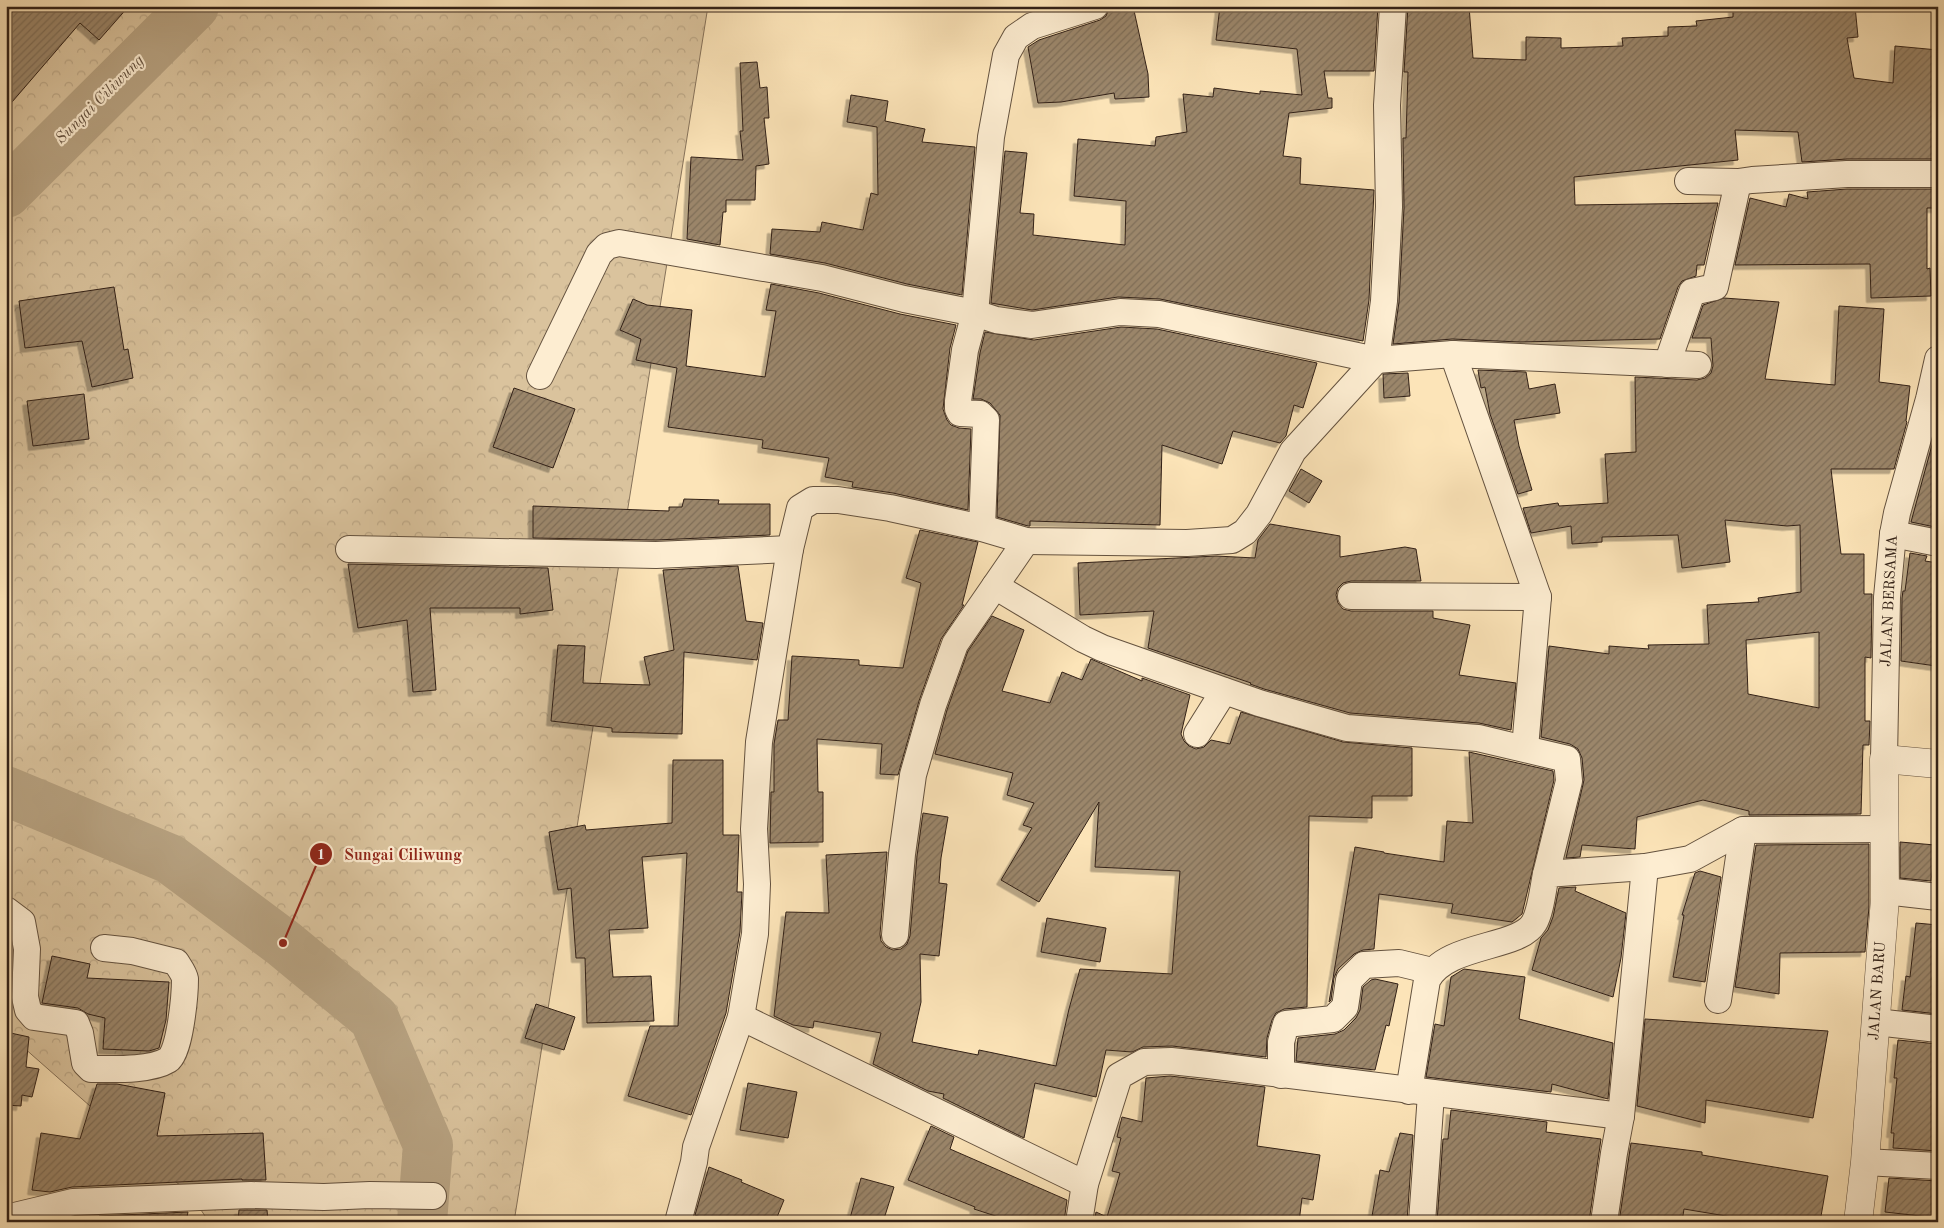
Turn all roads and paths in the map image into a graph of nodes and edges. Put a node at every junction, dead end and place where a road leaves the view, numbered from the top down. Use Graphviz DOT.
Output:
graph roads {
  1 [pos="1095,6"];
  2 [pos="1393,6"];
  3 [pos="1938,174"];
  4 [pos="1688,181"];
  5 [pos="1738,182"];
  6 [pos="975,313"];
  7 [pos="1453,354"];
  8 [pos="1376,360"];
  9 [pos="1938,360"];
  10 [pos="1667,364"];
  11 [pos="1698,365"];
  12 [pos="540,376"];
  13 [pos="982,528"];
  14 [pos="1893,534"];
  15 [pos="1026,540"];
  16 [pos="1938,543"];
  17 [pos="349,549"];
  18 [pos="790,549"];
  19 [pos="995,586"];
  20 [pos="1351,596"];
  21 [pos="1538,597"];
  22 [pos="1224,691"];
  23 [pos="1197,734"];
  24 [pos="1525,748"];
  25 [pos="1884,759"];
  26 [pos="1938,764"];
  27 [pos="1884,829"];
  28 [pos="1743,830"];
  29 [pos="1645,868"];
  30 [pos="1546,874"];
  31 [pos="1885,892"];
  32 [pos="1938,897"];
  33 [pos="6,910"];
  34 [pos="895,935"];
  35 [pos="104,948"];
  36 [pos="1432,971"];
  37 [pos="1718,1000"];
  38 [pos="741,1017"];
  39 [pos="1876,1022"];
  40 [pos="1938,1029"];
  41 [pos="1281,1075"];
  42 [pos="1420,1092"];
  43 [pos="1621,1116"];
  44 [pos="1865,1162"];
  45 [pos="1938,1166"];
  46 [pos="1085,1184"];
  47 [pos="433,1196"];
  48 [pos="6,1218"];
  49 [pos="678,1222"];
  50 [pos="1079,1222"];
  51 [pos="1422,1222"];
  52 [pos="1604,1222"];
  53 [pos="1858,1222"];
  1 -- 6 [label="street"];
  2 -- 8 [label="street"];
  3 -- 5 [label="street"];
  4 -- 5 [label="street"];
  5 -- 10 [label="street"];
  6 -- 8 [label="street"];
  6 -- 12 [label="street"];
  6 -- 13 [label="street"];
  7 -- 8 [label="street"];
  7 -- 10 [label="street"];
  7 -- 21 [label="street"];
  8 -- 15 [label="street"];
  9 -- 14 [label="street, JALAN BERSAMA"];
  10 -- 11 [label="street"];
  13 -- 15 [label="street"];
  13 -- 18 [label="street"];
  14 -- 16 [label="street"];
  14 -- 25 [label="street, JALAN BERSAMA"];
  15 -- 19 [label="street"];
  17 -- 18 [label="street"];
  18 -- 38 [label="street"];
  19 -- 22 [label="street"];
  19 -- 34 [label="street"];
  20 -- 21 [label="street"];
  21 -- 24 [label="street"];
  22 -- 23 [label="street"];
  22 -- 24 [label="street"];
  24 -- 30 [label="street"];
  25 -- 26 [label="street"];
  25 -- 27 [label="street, JALAN BARU"];
  27 -- 28 [label="street"];
  27 -- 31 [label="street, JALAN BARU"];
  28 -- 29 [label="street"];
  28 -- 37 [label="street"];
  29 -- 30 [label="street"];
  29 -- 43 [label="street"];
  30 -- 36 [label="street"];
  31 -- 32 [label="street"];
  31 -- 39 [label="street, JALAN BARU"];
  33 -- 35 [label="street"];
  36 -- 41 [label="street"];
  36 -- 42 [label="street"];
  38 -- 46 [label="street"];
  38 -- 49 [label="street"];
  39 -- 40 [label="street"];
  39 -- 44 [label="street, JALAN BARU"];
  41 -- 42 [label="street"];
  41 -- 46 [label="street"];
  42 -- 43 [label="street"];
  42 -- 51 [label="street"];
  43 -- 52 [label="street"];
  44 -- 45 [label="street"];
  44 -- 53 [label="street, JALAN BARU"];
  46 -- 50 [label="street"];
  47 -- 48 [label="street"];
}
